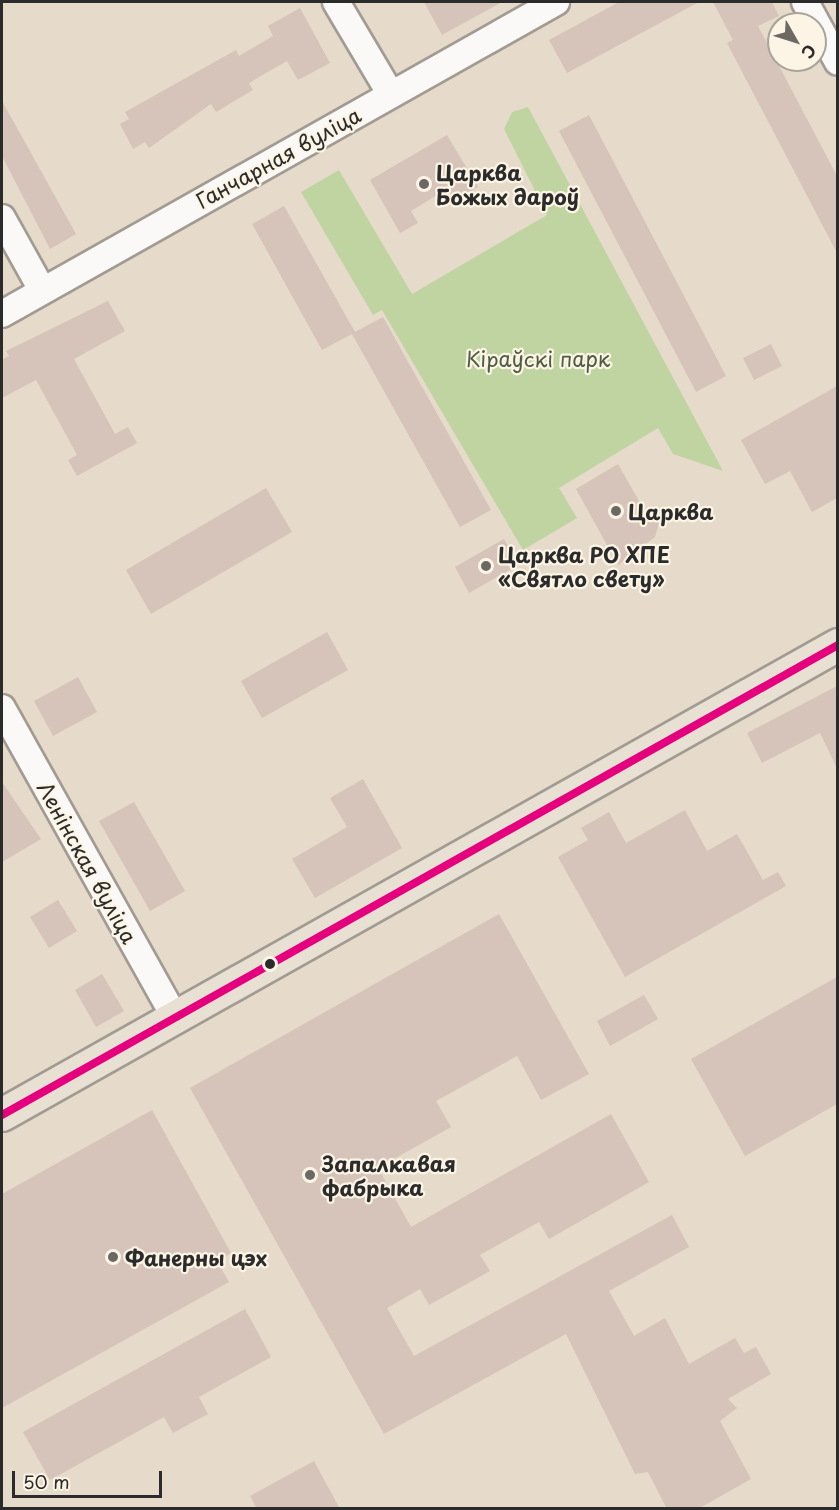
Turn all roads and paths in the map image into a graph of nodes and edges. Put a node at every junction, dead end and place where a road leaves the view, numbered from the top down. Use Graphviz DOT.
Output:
graph roads {
  1 [pos="336,2"];
  2 [pos="556,2"];
  3 [pos="805,2"];
  4 [pos="837,62"];
  5 [pos="390,93"];
  6 [pos="2,218"];
  7 [pos="42,290"];
  8 [pos="2,314"];
  9 [pos="837,645"];
  10 [pos="2,708"];
  11 [pos="175,1017"];
  12 [pos="2,1115"];
  1 -- 5 [label="street"];
  2 -- 5 [label="street, Ганчарная вуліца"];
  3 -- 4 [label="street"];
  5 -- 7 [label="street, Ганчарная вуліца"];
  6 -- 7 [label="street"];
  7 -- 8 [label="street, Ганчарная вуліца"];
  9 -- 11 [label="main road"];
  10 -- 11 [label="street, Ленінская вуліца"];
  11 -- 12 [label="main road"];
}
